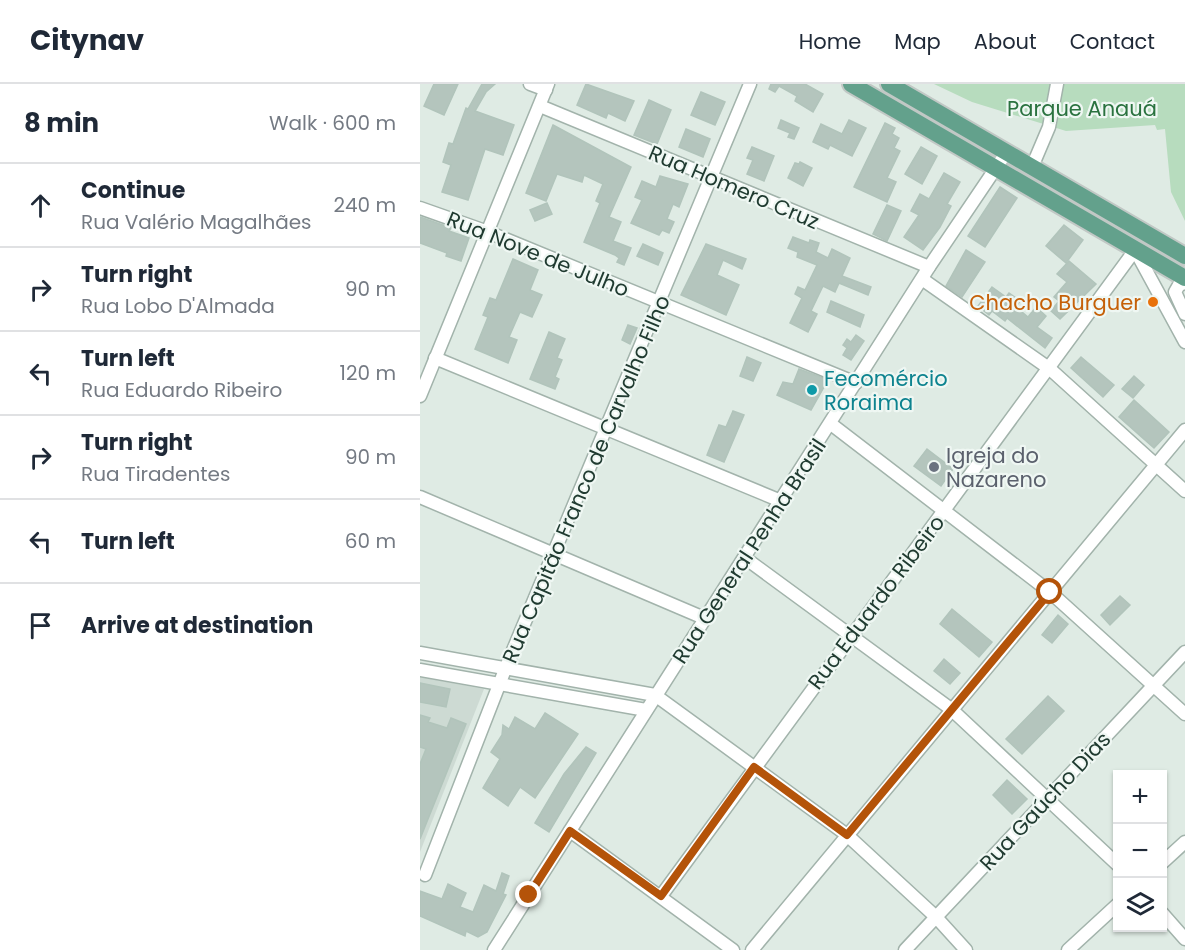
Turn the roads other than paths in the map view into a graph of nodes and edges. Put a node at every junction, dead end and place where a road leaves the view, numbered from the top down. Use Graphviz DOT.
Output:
graph roads {
  1 [pos="530,84"];
  2 [pos="750,84"];
  3 [pos="851,84"];
  4 [pos="889,84"];
  5 [pos="1057,84"];
  6 [pos="547,87"];
  7 [pos="540,106"];
  8 [pos="1006,153"];
  9 [pos="1032,167"];
  10 [pos="996,168"];
  11 [pos="712,177"];
  12 [pos="420,208"];
  13 [pos="488,232"];
  14 [pos="1135,250"];
  15 [pos="1185,256"];
  16 [pos="929,267"];
  17 [pos="1185,278"];
  18 [pos="921,279"];
  19 [pos="1185,283"];
  20 [pos="660,303"];
  21 [pos="1185,314"];
  22 [pos="1185,342"];
  23 [pos="435,358"];
  24 [pos="1050,369"];
  25 [pos="856,384"];
  26 [pos="420,396"];
  27 [pos="831,424"];
  28 [pos="606,430"];
  29 [pos="1185,430"];
  30 [pos="1157,465"];
  31 [pos="1185,491"];
  32 [pos="420,497"];
  33 [pos="781,501"];
  34 [pos="944,510"];
  35 [pos="554,555"];
  36 [pos="745,558"];
  37 [pos="1050,592"];
  38 [pos="705,618"];
  39 [pos="851,634"];
  40 [pos="420,652"];
  41 [pos="1185,652"];
  42 [pos="506,667"];
  43 [pos="420,670"];
  44 [pos="500,683"];
  45 [pos="1154,686"];
  46 [pos="655,695"];
  47 [pos="951,709"];
  48 [pos="646,710"];
  49 [pos="1185,714"];
  50 [pos="754,767"];
  51 [pos="1047,798"];
  52 [pos="570,831"];
  53 [pos="847,835"];
  54 [pos="1185,842"];
  55 [pos="1167,858"];
  56 [pos="1113,860"];
  57 [pos="425,875"];
  58 [pos="661,896"];
  59 [pos="1113,909"];
  60 [pos="936,917"];
  61 [pos="1167,919"];
  62 [pos="1185,939"];
  63 [pos="494,950"];
  64 [pos="733,950"];
  65 [pos="752,950"];
  66 [pos="905,950"];
  67 [pos="966,950"];
  68 [pos="1068,950"];
  1 -- 6 [label="street"];
  2 -- 11 [label="street, Rua Capitão Franco de Carvalho Filho"];
  3 -- 10 [label="main road"];
  4 -- 8 [label="main road"];
  5 -- 9 [label="street"];
  6 -- 7 [label="street"];
  7 -- 11 [label="street, Rua Homero Cruz"];
  7 -- 13 [label="street"];
  8 -- 9 [label="main road"];
  8 -- 10 [label="street, Rua General Penha Brasil"];
  9 -- 15 [label="main road"];
  10 -- 14 [label="main road"];
  10 -- 16 [label="street, Rua General Penha Brasil"];
  11 -- 16 [label="street, Rua Homero Cruz"];
  11 -- 20 [label="street, Rua Capitão Franco de Carvalho Filho"];
  12 -- 13 [label="street, Rua Nove de Julho"];
  13 -- 20 [label="street, Rua Nove de Julho"];
  13 -- 23 [label="street"];
  14 -- 17 [label="main road"];
  14 -- 22 [label="street"];
  14 -- 24 [label="street, Rua Eduardo Ribeiro"];
  16 -- 18 [label="street, Rua General Penha Brasil"];
  18 -- 24 [label="street"];
  18 -- 25 [label="street, Rua General Penha Brasil"];
  19 -- 21 [label="street"];
  20 -- 25 [label="street, Rua Nove de Julho"];
  20 -- 28 [label="street, Rua Capitão Franco de Carvalho Filho"];
  23 -- 26 [label="street"];
  23 -- 28 [label="street"];
  24 -- 30 [label="street"];
  24 -- 34 [label="street, Rua Eduardo Ribeiro"];
  25 -- 27 [label="street, Rua General Penha Brasil"];
  27 -- 33 [label="street, Rua General Penha Brasil"];
  27 -- 34 [label="street"];
  28 -- 33 [label="street"];
  28 -- 35 [label="street, Rua Capitão Franco de Carvalho Filho"];
  29 -- 30 [label="street"];
  30 -- 31 [label="street"];
  30 -- 37 [label="street"];
  32 -- 35 [label="street"];
  33 -- 36 [label="street, Rua General Penha Brasil"];
  34 -- 37 [label="street"];
  34 -- 39 [label="street, Rua Eduardo Ribeiro"];
  35 -- 38 [label="street"];
  35 -- 42 [label="street, Rua Capitão Franco de Carvalho Filho"];
  36 -- 38 [label="street, Rua General Penha Brasil"];
  36 -- 39 [label="street"];
  37 -- 45 [label="street"];
  37 -- 47 [label="street"];
  38 -- 46 [label="street, Rua General Penha Brasil"];
  39 -- 47 [label="street"];
  39 -- 50 [label="street, Rua Eduardo Ribeiro"];
  40 -- 42 [label="street"];
  41 -- 45 [label="street, Rua Gaúcho Dias"];
  42 -- 44 [label="street, Rua Capitão Franco de Carvalho Filho"];
  42 -- 46 [label="street"];
  43 -- 44 [label="street"];
  44 -- 48 [label="street"];
  44 -- 57 [label="street, Rua Capitão Franco de Carvalho Filho"];
  45 -- 49 [label="street"];
  45 -- 51 [label="street, Rua Gaúcho Dias"];
  46 -- 48 [label="street, Rua General Penha Brasil"];
  46 -- 50 [label="street"];
  47 -- 51 [label="street"];
  47 -- 53 [label="street"];
  48 -- 52 [label="street, Rua General Penha Brasil"];
  50 -- 53 [label="street"];
  50 -- 58 [label="street, Rua Eduardo Ribeiro"];
  51 -- 56 [label="street"];
  51 -- 60 [label="street, Rua Gaúcho Dias"];
  52 -- 58 [label="street"];
  52 -- 63 [label="street, Rua General Penha Brasil"];
  53 -- 60 [label="street"];
  53 -- 65 [label="street"];
  54 -- 55 [label="street"];
  58 -- 64 [label="street"];
  59 -- 68 [label="street"];
  60 -- 66 [label="street, Rua Gaúcho Dias"];
  60 -- 67 [label="street"];
  61 -- 62 [label="street"];
}
